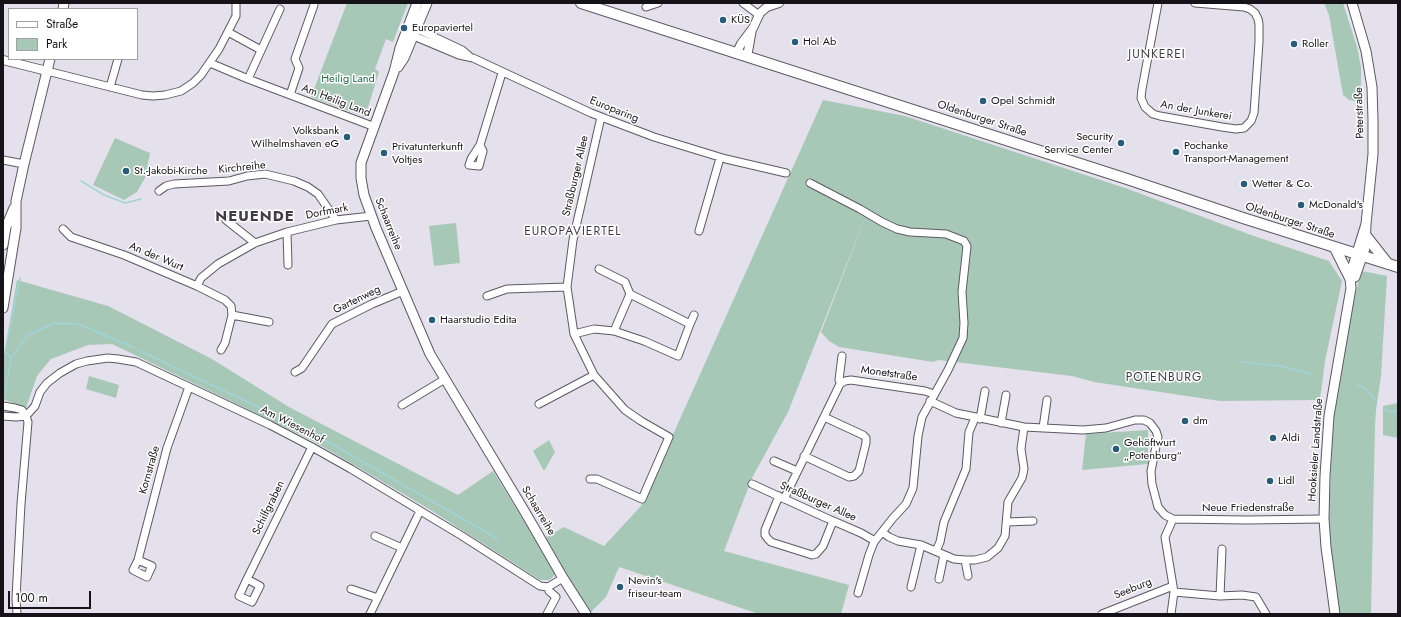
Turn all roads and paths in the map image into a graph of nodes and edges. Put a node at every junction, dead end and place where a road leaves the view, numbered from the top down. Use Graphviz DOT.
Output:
graph roads {
  1 [pos="417,3"];
  2 [pos="427,3"];
  3 [pos="581,3"];
  4 [pos="658,3"];
  5 [pos="743,3"];
  6 [pos="779,3"];
  7 [pos="1158,3"];
  8 [pos="1195,3"];
  9 [pos="1352,3"];
  10 [pos="236,4"];
  11 [pos="314,4"];
  12 [pos="646,7"];
  13 [pos="280,8"];
  14 [pos="759,15"];
  15 [pos="753,28"];
  16 [pos="411,30"];
  17 [pos="228,32"];
  18 [pos="261,50"];
  19 [pos="736,54"];
  20 [pos="747,57"];
  21 [pos="3,60"];
  22 [pos="50,60"];
  23 [pos="118,60"];
  24 [pos="210,63"];
  25 [pos="47,71"];
  26 [pos="502,73"];
  27 [pos="248,79"];
  28 [pos="110,87"];
  29 [pos="290,95"];
  30 [pos="601,117"];
  31 [pos="374,127"];
  32 [pos="480,145"];
  33 [pos="720,158"];
  34 [pos="3,160"];
  35 [pos="24,164"];
  36 [pos="786,173"];
  37 [pos="810,183"];
  38 [pos="159,191"];
  39 [pos="16,201"];
  40 [pos="371,216"];
  41 [pos="226,220"];
  42 [pos="336,220"];
  43 [pos="1366,224"];
  44 [pos="62,229"];
  45 [pos="699,231"];
  46 [pos="287,232"];
  47 [pos="1366,236"];
  48 [pos="255,243"];
  49 [pos="3,245"];
  50 [pos="1334,248"];
  51 [pos="1360,256"];
  52 [pos="288,265"];
  53 [pos="1393,266"];
  54 [pos="599,269"];
  55 [pos="1351,283"];
  56 [pos="197,286"];
  57 [pos="567,287"];
  58 [pos="5,288"];
  59 [pos="403,291"];
  60 [pos="630,294"];
  61 [pos="487,296"];
  62 [pos="3,308"];
  63 [pos="232,315"];
  64 [pos="694,315"];
  65 [pos="269,322"];
  66 [pos="690,324"];
  67 [pos="614,331"];
  68 [pos="574,334"];
  69 [pos="220,350"];
  70 [pos="842,356"];
  71 [pos="295,372"];
  72 [pos="594,375"];
  73 [pos="445,379"];
  74 [pos="841,383"];
  75 [pos="189,388"];
  76 [pos="985,391"];
  77 [pos="1006,395"];
  78 [pos="932,397"];
  79 [pos="1047,400"];
  80 [pos="539,404"];
  81 [pos="402,405"];
  82 [pos="3,406"];
  83 [pos="3,416"];
  84 [pos="26,416"];
  85 [pos="824,417"];
  86 [pos="978,418"];
  87 [pos="1002,423"];
  88 [pos="1024,428"];
  89 [pos="1043,428"];
  90 [pos="312,447"];
  91 [pos="804,456"];
  92 [pos="774,461"];
  93 [pos="797,471"];
  94 [pos="590,479"];
  95 [pos="752,484"];
  96 [pos="782,497"];
  97 [pos="420,511"];
  98 [pos="1173,519"];
  99 [pos="1324,519"];
  100 [pos="1033,520"];
  101 [pos="833,521"];
  102 [pos="1007,522"];
  103 [pos="882,532"];
  104 [pos="375,536"];
  105 [pos="875,541"];
  106 [pos="921,545"];
  107 [pos="402,548"];
  108 [pos="1222,549"];
  109 [pos="936,551"];
  110 [pos="944,555"];
  111 [pos="138,560"];
  112 [pos="965,560"];
  113 [pos="968,576"];
  114 [pos="563,578"];
  115 [pos="247,579"];
  116 [pos="939,580"];
  117 [pos="548,587"];
  118 [pos="911,587"];
  119 [pos="351,589"];
  120 [pos="1173,589"];
  121 [pos="858,592"];
  122 [pos="1220,596"];
  123 [pos="378,598"];
  124 [pos="17,614"];
  125 [pos="370,614"];
  126 [pos="547,614"];
  127 [pos="586,614"];
  128 [pos="1102,614"];
  129 [pos="1171,614"];
  130 [pos="1266,614"];
  131 [pos="1335,614"];
  1 -- 16 [label="main road, Schaarreihe"];
  2 -- 16 [label="main road, Schaarreihe"];
  3 -- 19 [label="main road, Oldenburger Straße"];
  4 -- 12 [label="street"];
  5 -- 14 [label="street"];
  6 -- 14 [label="street"];
  7 -- 8 [label="street, An der Junkerei"];
  9 -- 43 [label="main road, Peterstraße"];
  10 -- 17 [label="street"];
  11 -- 29 [label="street, Am Heilig Land"];
  13 -- 18 [label="street"];
  14 -- 15 [label="street"];
  15 -- 19 [label="street"];
  15 -- 20 [label="street"];
  16 -- 26 [label="street, Europaring"];
  16 -- 31 [label="main road, Schaarreihe"];
  17 -- 18 [label="street"];
  17 -- 24 [label="street"];
  18 -- 27 [label="street"];
  19 -- 20 [label="main road, Oldenburger Straße"];
  20 -- 50 [label="main road, Oldenburger Straße"];
  21 -- 25 [label="street"];
  22 -- 25 [label="main road"];
  23 -- 28 [label="street"];
  24 -- 27 [label="street, Am Heilig Land"];
  24 -- 28 [label="street"];
  25 -- 28 [label="street"];
  25 -- 35 [label="main road"];
  26 -- 30 [label="street, Europaring"];
  26 -- 32 [label="street"];
  27 -- 29 [label="street, Am Heilig Land"];
  29 -- 31 [label="street, Am Heilig Land"];
  30 -- 33 [label="street, Europaring"];
  30 -- 57 [label="street, Straßburger Allee"];
  31 -- 40 [label="main road, Schaarreihe"];
  33 -- 36 [label="street, Europaring"];
  33 -- 45 [label="street"];
  34 -- 35 [label="street"];
  35 -- 39 [label="main road"];
  37 -- 78 [label="street"];
  38 -- 42 [label="street, Kirchreihe"];
  39 -- 49 [label="main road"];
  39 -- 58 [label="main road"];
  40 -- 42 [label="street, Dorfmark"];
  40 -- 59 [label="main road, Schaarreihe"];
  41 -- 48 [label="street"];
  42 -- 46 [label="street, Dorfmark"];
  43 -- 47 [label="main road, Peterstraße"];
  43 -- 51 [label="main road, Peterstraße"];
  44 -- 56 [label="street, An der Wurt"];
  46 -- 48 [label="street, Dorfmark"];
  46 -- 52 [label="street"];
  47 -- 51 [label="main road, Peterstraße"];
  47 -- 53 [label="main road"];
  48 -- 56 [label="street, Dorfmark"];
  50 -- 51 [label="main road, Oldenburger Straße"];
  50 -- 55 [label="main road"];
  51 -- 53 [label="main road, Oldenburger Straße"];
  51 -- 55 [label="main road, Hooksieler Landstraße"];
  54 -- 60 [label="street"];
  55 -- 99 [label="main road, Hooksieler Landstraße"];
  56 -- 63 [label="street, An der Wurt"];
  57 -- 61 [label="street"];
  57 -- 68 [label="street, Straßburger Allee"];
  58 -- 62 [label="main road"];
  59 -- 71 [label="street, Gartenweg"];
  59 -- 73 [label="main road, Schaarreihe"];
  60 -- 66 [label="street"];
  60 -- 67 [label="street"];
  63 -- 65 [label="street"];
  63 -- 69 [label="street"];
  64 -- 66 [label="street"];
  66 -- 67 [label="street"];
  67 -- 68 [label="street"];
  68 -- 72 [label="street, Straßburger Allee"];
  70 -- 74 [label="street"];
  72 -- 80 [label="street"];
  72 -- 94 [label="street, Straßburger Allee"];
  73 -- 81 [label="street"];
  73 -- 114 [label="main road, Schaarreihe"];
  74 -- 78 [label="street, Monetstraße"];
  74 -- 85 [label="street"];
  75 -- 84 [label="street, Am Wiesenhof"];
  75 -- 90 [label="street, Am Wiesenhof"];
  75 -- 111 [label="street, Kornstraße"];
  76 -- 86 [label="street"];
  77 -- 87 [label="street"];
  78 -- 86 [label="street, Monetstraße"];
  78 -- 103 [label="street"];
  79 -- 89 [label="street"];
  82 -- 84 [label="street"];
  83 -- 84 [label="street"];
  84 -- 124 [label="street"];
  85 -- 91 [label="street"];
  85 -- 91 [label="street"];
  86 -- 87 [label="street, Monetstraße"];
  86 -- 109 [label="street"];
  87 -- 88 [label="street, Monetstraße"];
  88 -- 89 [label="street, Monetstraße"];
  88 -- 102 [label="street"];
  89 -- 98 [label="street, Monetstraße"];
  90 -- 97 [label="street, Am Wiesenhof"];
  90 -- 115 [label="street, Schilfgraben"];
  91 -- 93 [label="street"];
  92 -- 93 [label="street"];
  93 -- 96 [label="street"];
  95 -- 96 [label="street, Straßburger Allee"];
  96 -- 101 [label="street, Straßburger Allee"];
  96 -- 101 [label="street"];
  97 -- 107 [label="street"];
  97 -- 117 [label="street, Am Wiesenhof"];
  98 -- 99 [label="street, Neue Friedenstraße"];
  98 -- 120 [label="street"];
  99 -- 131 [label="main road, Hooksieler Landstraße"];
  100 -- 102 [label="street"];
  101 -- 105 [label="street, Straßburger Allee"];
  102 -- 112 [label="street"];
  103 -- 105 [label="street"];
  103 -- 106 [label="street"];
  104 -- 107 [label="street"];
  105 -- 121 [label="street"];
  106 -- 109 [label="street"];
  106 -- 118 [label="street"];
  107 -- 123 [label="street"];
  108 -- 122 [label="street"];
  109 -- 110 [label="street"];
  110 -- 112 [label="street"];
  110 -- 116 [label="street"];
  112 -- 113 [label="street"];
  114 -- 117 [label="street"];
  114 -- 127 [label="main road, Schaarreihe"];
  117 -- 126 [label="street"];
  119 -- 123 [label="street"];
  120 -- 122 [label="street"];
  120 -- 128 [label="street, Seeburg"];
  120 -- 129 [label="street"];
  122 -- 130 [label="street"];
  123 -- 125 [label="street"];
}
